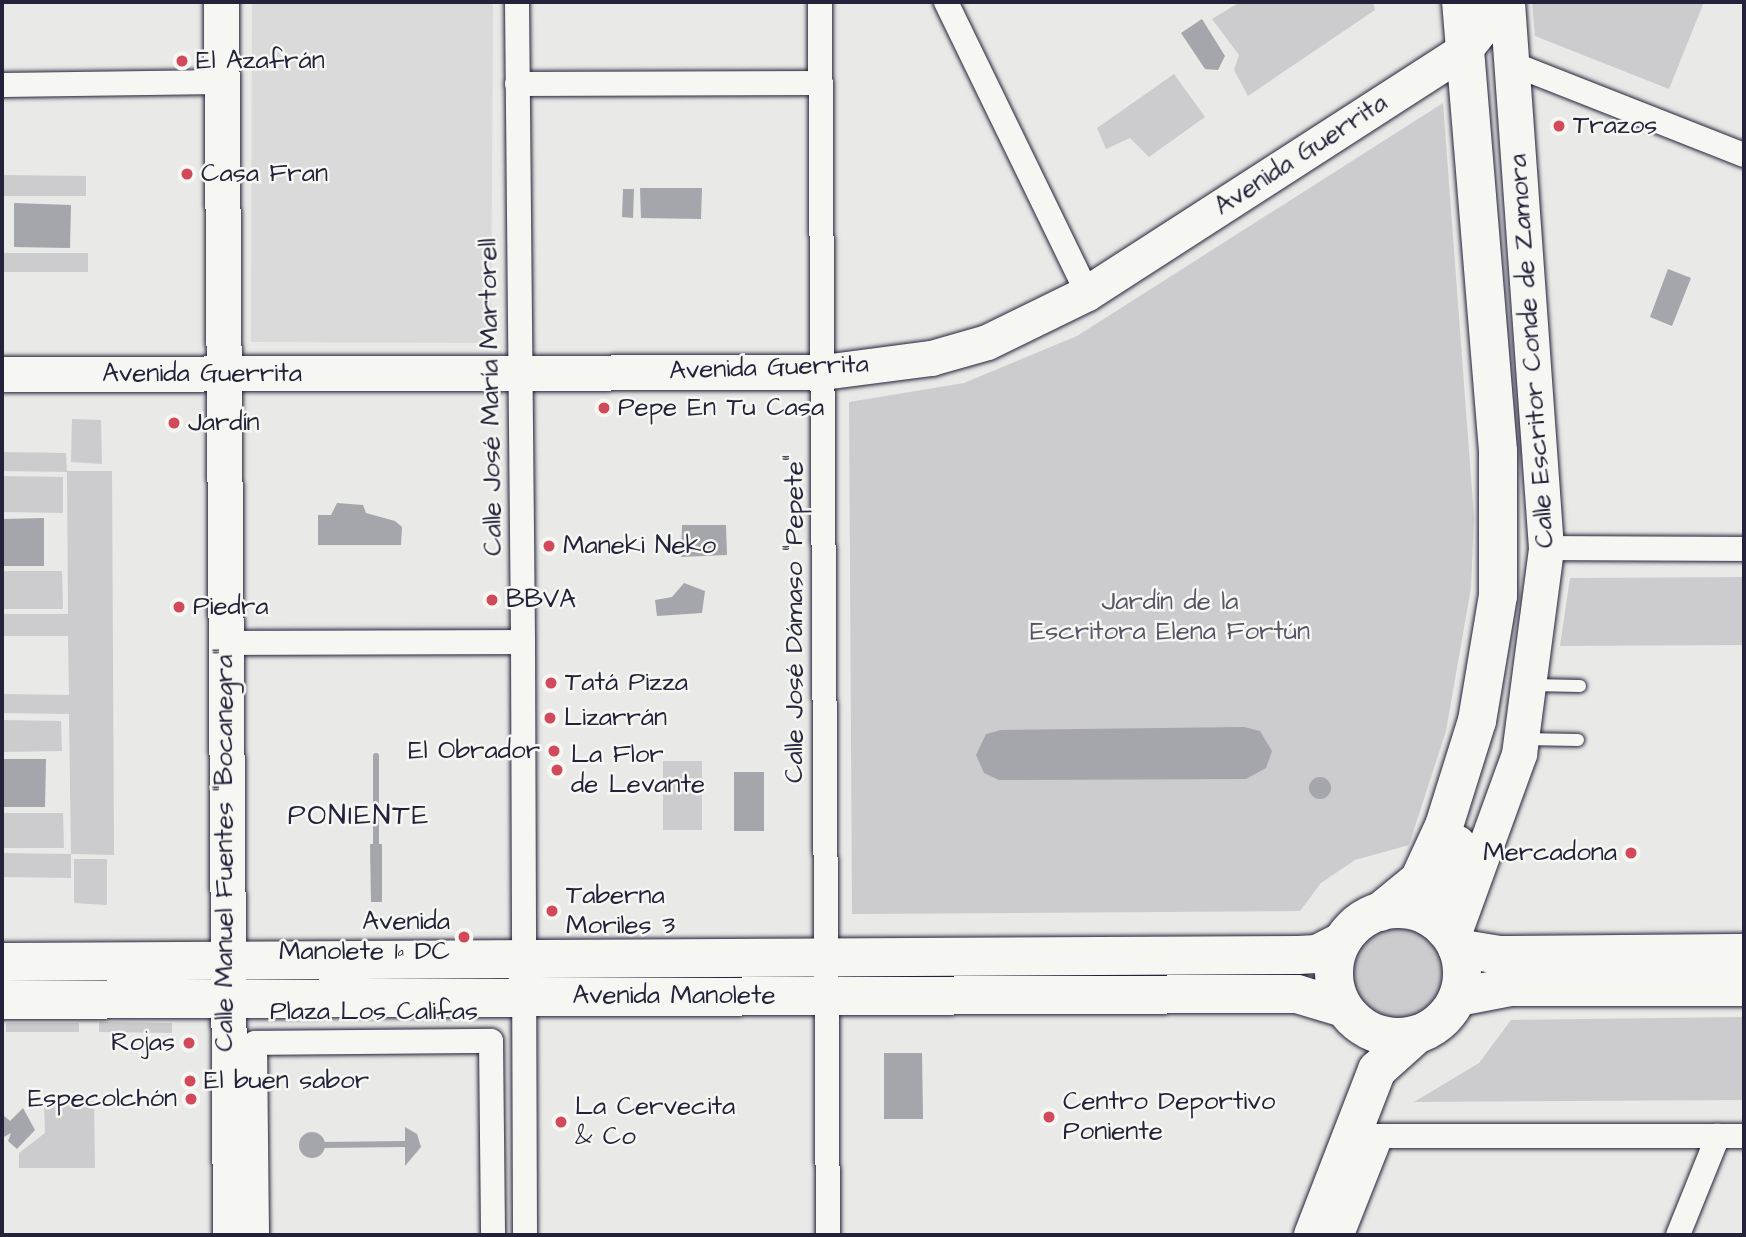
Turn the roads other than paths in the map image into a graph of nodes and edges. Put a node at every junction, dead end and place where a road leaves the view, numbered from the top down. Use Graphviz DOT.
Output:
graph roads {
  1 [pos="220,2"];
  2 [pos="517,2"];
  3 [pos="820,2"];
  4 [pos="946,2"];
  5 [pos="1483,14"];
  6 [pos="1513,64"];
  7 [pos="221,82"];
  8 [pos="821,83"];
  9 [pos="517,84"];
  10 [pos="2,85"];
  11 [pos="1744,155"];
  12 [pos="1087,293"];
  13 [pos="520,372"];
  14 [pos="823,372"];
  15 [pos="2,374"];
  16 [pos="222,374"];
  17 [pos="1546,548"];
  18 [pos="1744,549"];
  19 [pos="523,642"];
  20 [pos="224,643"];
  21 [pos="1532,685"];
  22 [pos="1580,686"];
  23 [pos="1522,739"];
  24 [pos="1578,740"];
  25 [pos="1380,912"];
  26 [pos="1451,939"];
  27 [pos="1341,942"];
  28 [pos="1744,953"];
  29 [pos="826,957"];
  30 [pos="226,960"];
  31 [pos="2,962"];
  32 [pos="524,977"];
  33 [pos="1744,987"];
  34 [pos="827,997"];
  35 [pos="1458,997"];
  36 [pos="226,998"];
  37 [pos="2,1000"];
  38 [pos="1349,1014"];
  39 [pos="1416,1035"];
  40 [pos="1718,1136"];
  41 [pos="1744,1136"];
  42 [pos="1366,1137"];
  43 [pos="230,1235"];
  44 [pos="257,1235"];
  45 [pos="493,1235"];
  46 [pos="525,1235"];
  47 [pos="828,1235"];
  48 [pos="1288,1235"];
  49 [pos="1313,1235"];
  50 [pos="1342,1235"];
  51 [pos="1678,1235"];
  1 -- 7 [label="street, Calle Manuel Fuentes \"Bocanegra\""];
  2 -- 9 [label="street, Calle José María Martorell"];
  3 -- 8 [label="street, Calle José Dámaso \"Pepete\""];
  4 -- 12 [label="street"];
  5 -- 6 [label="street, Calle Escritor Conde de Zamora"];
  5 -- 12 [label="street, Avenida Guerrita"];
  5 -- 25 [label="main road, Calle Escritor Conde de Zamora"];
  5 -- 26 [label="main road, Calle Escritor Conde de Zamora"];
  6 -- 11 [label="street"];
  6 -- 17 [label="street, Calle Escritor Conde de Zamora"];
  7 -- 10 [label="street"];
  7 -- 16 [label="street, Calle Manuel Fuentes \"Bocanegra\""];
  8 -- 9 [label="street"];
  8 -- 14 [label="street, Calle José Dámaso \"Pepete\""];
  9 -- 13 [label="street, Calle José María Martorell"];
  12 -- 14 [label="street, Avenida Guerrita"];
  13 -- 14 [label="street, Avenida Guerrita"];
  13 -- 16 [label="street, Avenida Guerrita"];
  13 -- 19 [label="street, Calle José María Martorell"];
  14 -- 29 [label="street, Calle José Dámaso \"Pepete\""];
  15 -- 16 [label="street, Avenida Guerrita"];
  16 -- 20 [label="street, Calle Manuel Fuentes \"Bocanegra\""];
  17 -- 18 [label="street"];
  17 -- 21 [label="street, Calle Escritor Conde de Zamora"];
  19 -- 20 [label="street"];
  19 -- 32 [label="street, Calle José María Martorell"];
  20 -- 30 [label="street, Calle Manuel Fuentes \"Bocanegra\""];
  21 -- 22 [label="lane"];
  21 -- 23 [label="street, Calle Escritor Conde de Zamora"];
  23 -- 24 [label="lane"];
  23 -- 26 [label="street, Calle Escritor Conde de Zamora"];
  25 -- 26 [label="main road"];
  25 -- 27 [label="main road"];
  26 -- 28 [label="main road"];
  26 -- 35 [label="main road"];
  27 -- 29 [label="main road, Avenida Manolete"];
  27 -- 38 [label="main road"];
  29 -- 32 [label="main road, Avenida Manolete"];
  29 -- 34 [label="street, Calle José Dámaso \"Pepete\""];
  30 -- 31 [label="main road, Avenida Manolete"];
  30 -- 32 [label="main road, Avenida Manolete"];
  30 -- 36 [label="street, Calle Manuel Fuentes \"Bocanegra\""];
  32 -- 34 [label="main road, Avenida Manolete"];
  32 -- 36 [label="main road, Avenida Manolete"];
  32 -- 46 [label="street, Calle José María Martorell"];
  33 -- 35 [label="main road"];
  34 -- 38 [label="main road, Avenida Manolete"];
  34 -- 47 [label="street, Calle José Dámaso \"Pepete\""];
  35 -- 39 [label="main road"];
  36 -- 37 [label="main road, Avenida Manolete"];
  36 -- 43 [label="street, Calle Manuel Fuentes \"Bocanegra\""];
  38 -- 39 [label="main road"];
  38 -- 48 [label="main road"];
  39 -- 42 [label="main road"];
  40 -- 41 [label="street"];
  40 -- 42 [label="street"];
  40 -- 51 [label="street"];
  42 -- 49 [label="main road"];
  42 -- 50 [label="street"];
  44 -- 45 [label="street, Plaza Los Califas"];
}
